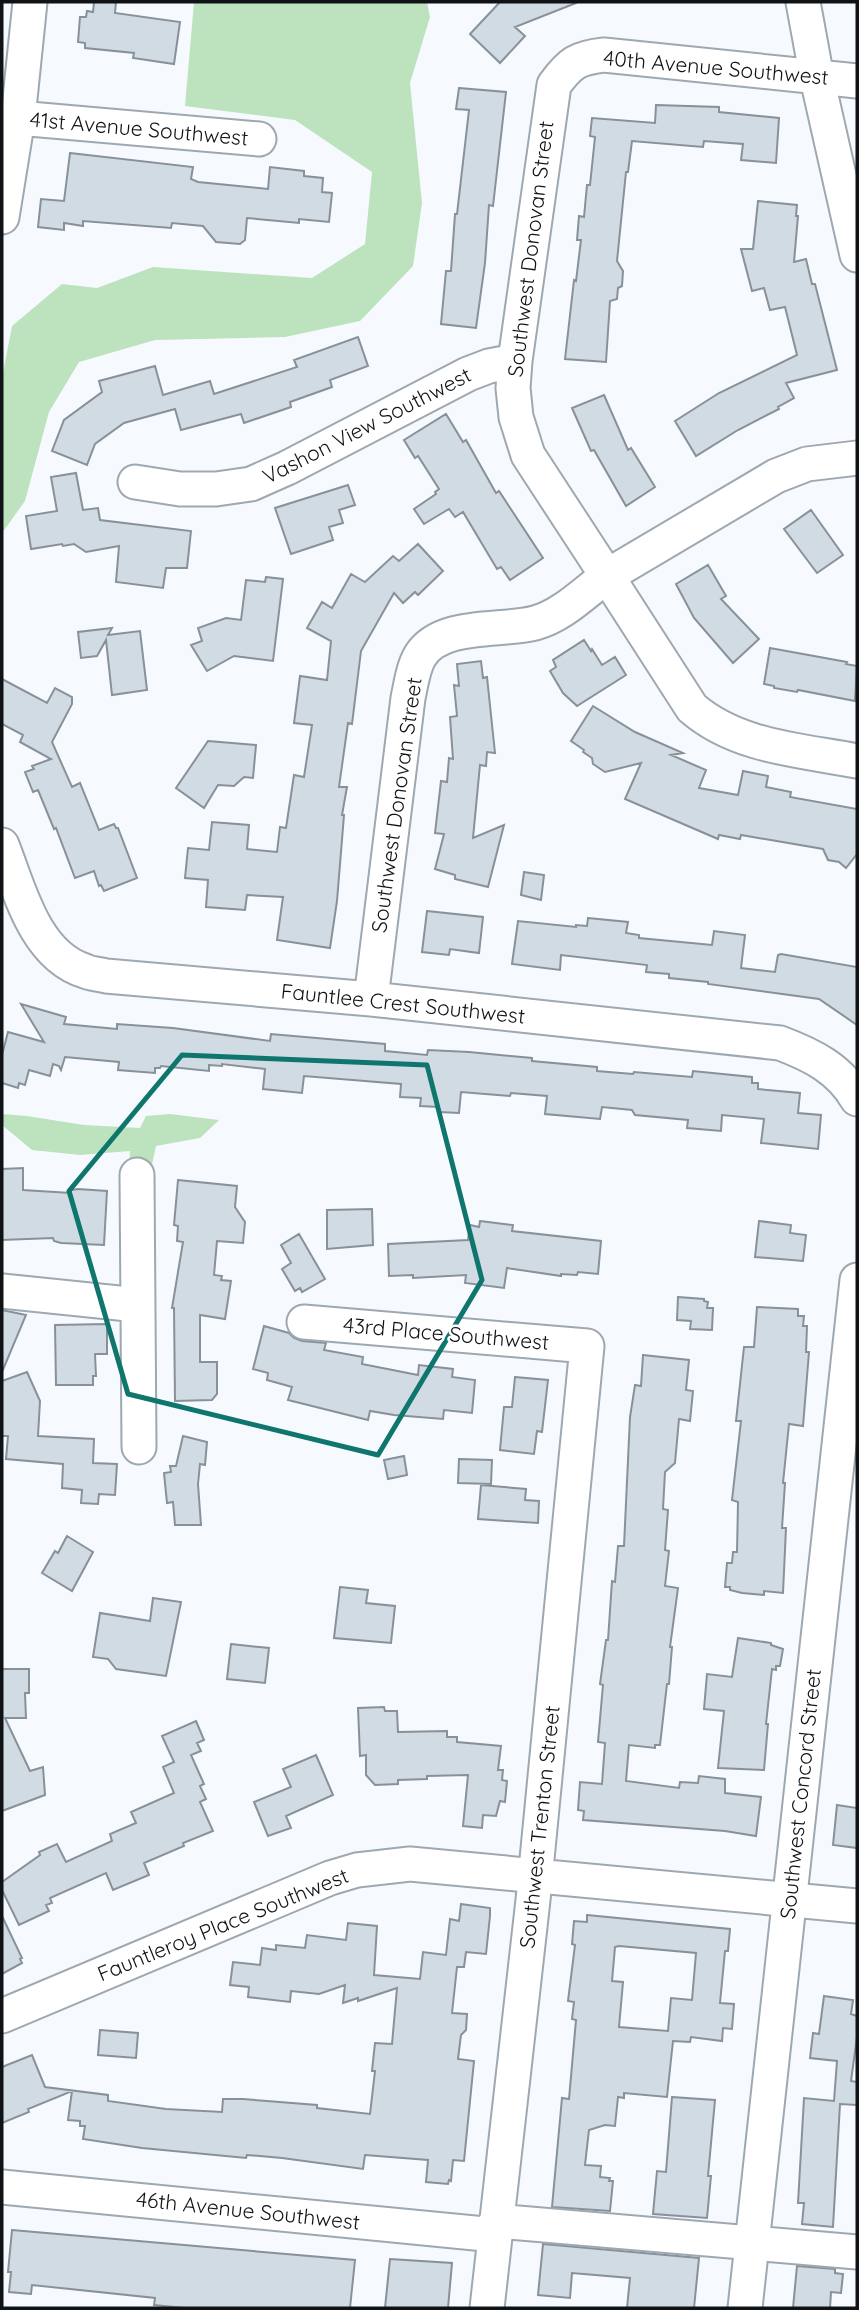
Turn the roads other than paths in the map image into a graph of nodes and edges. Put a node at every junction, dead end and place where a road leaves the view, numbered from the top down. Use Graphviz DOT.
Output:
graph roads {
  1 [pos="30,2"];
  2 [pos="803,2"];
  3 [pos="575,61"];
  4 [pos="12,72"];
  5 [pos="817,78"];
  6 [pos="857,81"];
  7 [pos="18,118"];
  8 [pos="260,139"];
  9 [pos="2,217"];
  10 [pos="857,255"];
  11 [pos="515,361"];
  12 [pos="857,458"];
  13 [pos="135,482"];
  14 [pos="607,576"];
  15 [pos="857,761"];
  16 [pos="2,845"];
  17 [pos="371,999"];
  18 [pos="857,1099"];
  19 [pos="137,1175"];
  20 [pos="857,1280"];
  21 [pos="2,1291"];
  22 [pos="138,1305"];
  23 [pos="304,1322"];
  24 [pos="587,1346"];
  25 [pos="139,1447"];
  26 [pos="536,1875"];
  27 [pos="789,1900"];
  28 [pos="857,1906"];
  29 [pos="2,2017"];
  30 [pos="2,2187"];
  31 [pos="496,2228"];
  32 [pos="752,2243"];
  33 [pos="857,2252"];
  34 [pos="487,2308"];
  35 [pos="746,2308"];
  1 -- 4 [label="street"];
  2 -- 5 [label="street"];
  3 -- 5 [label="street, 40th Avenue Southwest"];
  3 -- 11 [label="street, Southwest Donovan Street"];
  4 -- 7 [label="street"];
  5 -- 6 [label="street, 40th Avenue Southwest"];
  5 -- 10 [label="street"];
  7 -- 8 [label="street, 41st Avenue Southwest"];
  7 -- 9 [label="street"];
  11 -- 13 [label="street, Vashon View Southwest"];
  11 -- 14 [label="street, Southwest Donovan Street"];
  12 -- 14 [label="street"];
  14 -- 15 [label="street"];
  14 -- 17 [label="street, Southwest Donovan Street"];
  16 -- 17 [label="street, Fauntlee Crest Southwest"];
  17 -- 18 [label="street, Fauntlee Crest Southwest"];
  19 -- 22 [label="street"];
  20 -- 27 [label="street, Southwest Concord Street"];
  21 -- 22 [label="street"];
  22 -- 25 [label="street"];
  23 -- 24 [label="street, 43rd Place Southwest"];
  24 -- 26 [label="street, Southwest Trenton Street"];
  26 -- 27 [label="street, Fauntleroy Place Southwest"];
  26 -- 29 [label="street, Fauntleroy Place Southwest"];
  26 -- 31 [label="street, Southwest Trenton Street"];
  27 -- 28 [label="street, Fauntleroy Place Southwest"];
  27 -- 32 [label="street, Southwest Concord Street"];
  30 -- 31 [label="street, 46th Avenue Southwest"];
  31 -- 32 [label="street, 46th Avenue Southwest"];
  31 -- 34 [label="street, Southwest Trenton Street"];
  32 -- 33 [label="street, 46th Avenue Southwest"];
  32 -- 35 [label="street, Southwest Concord Street"];
}
